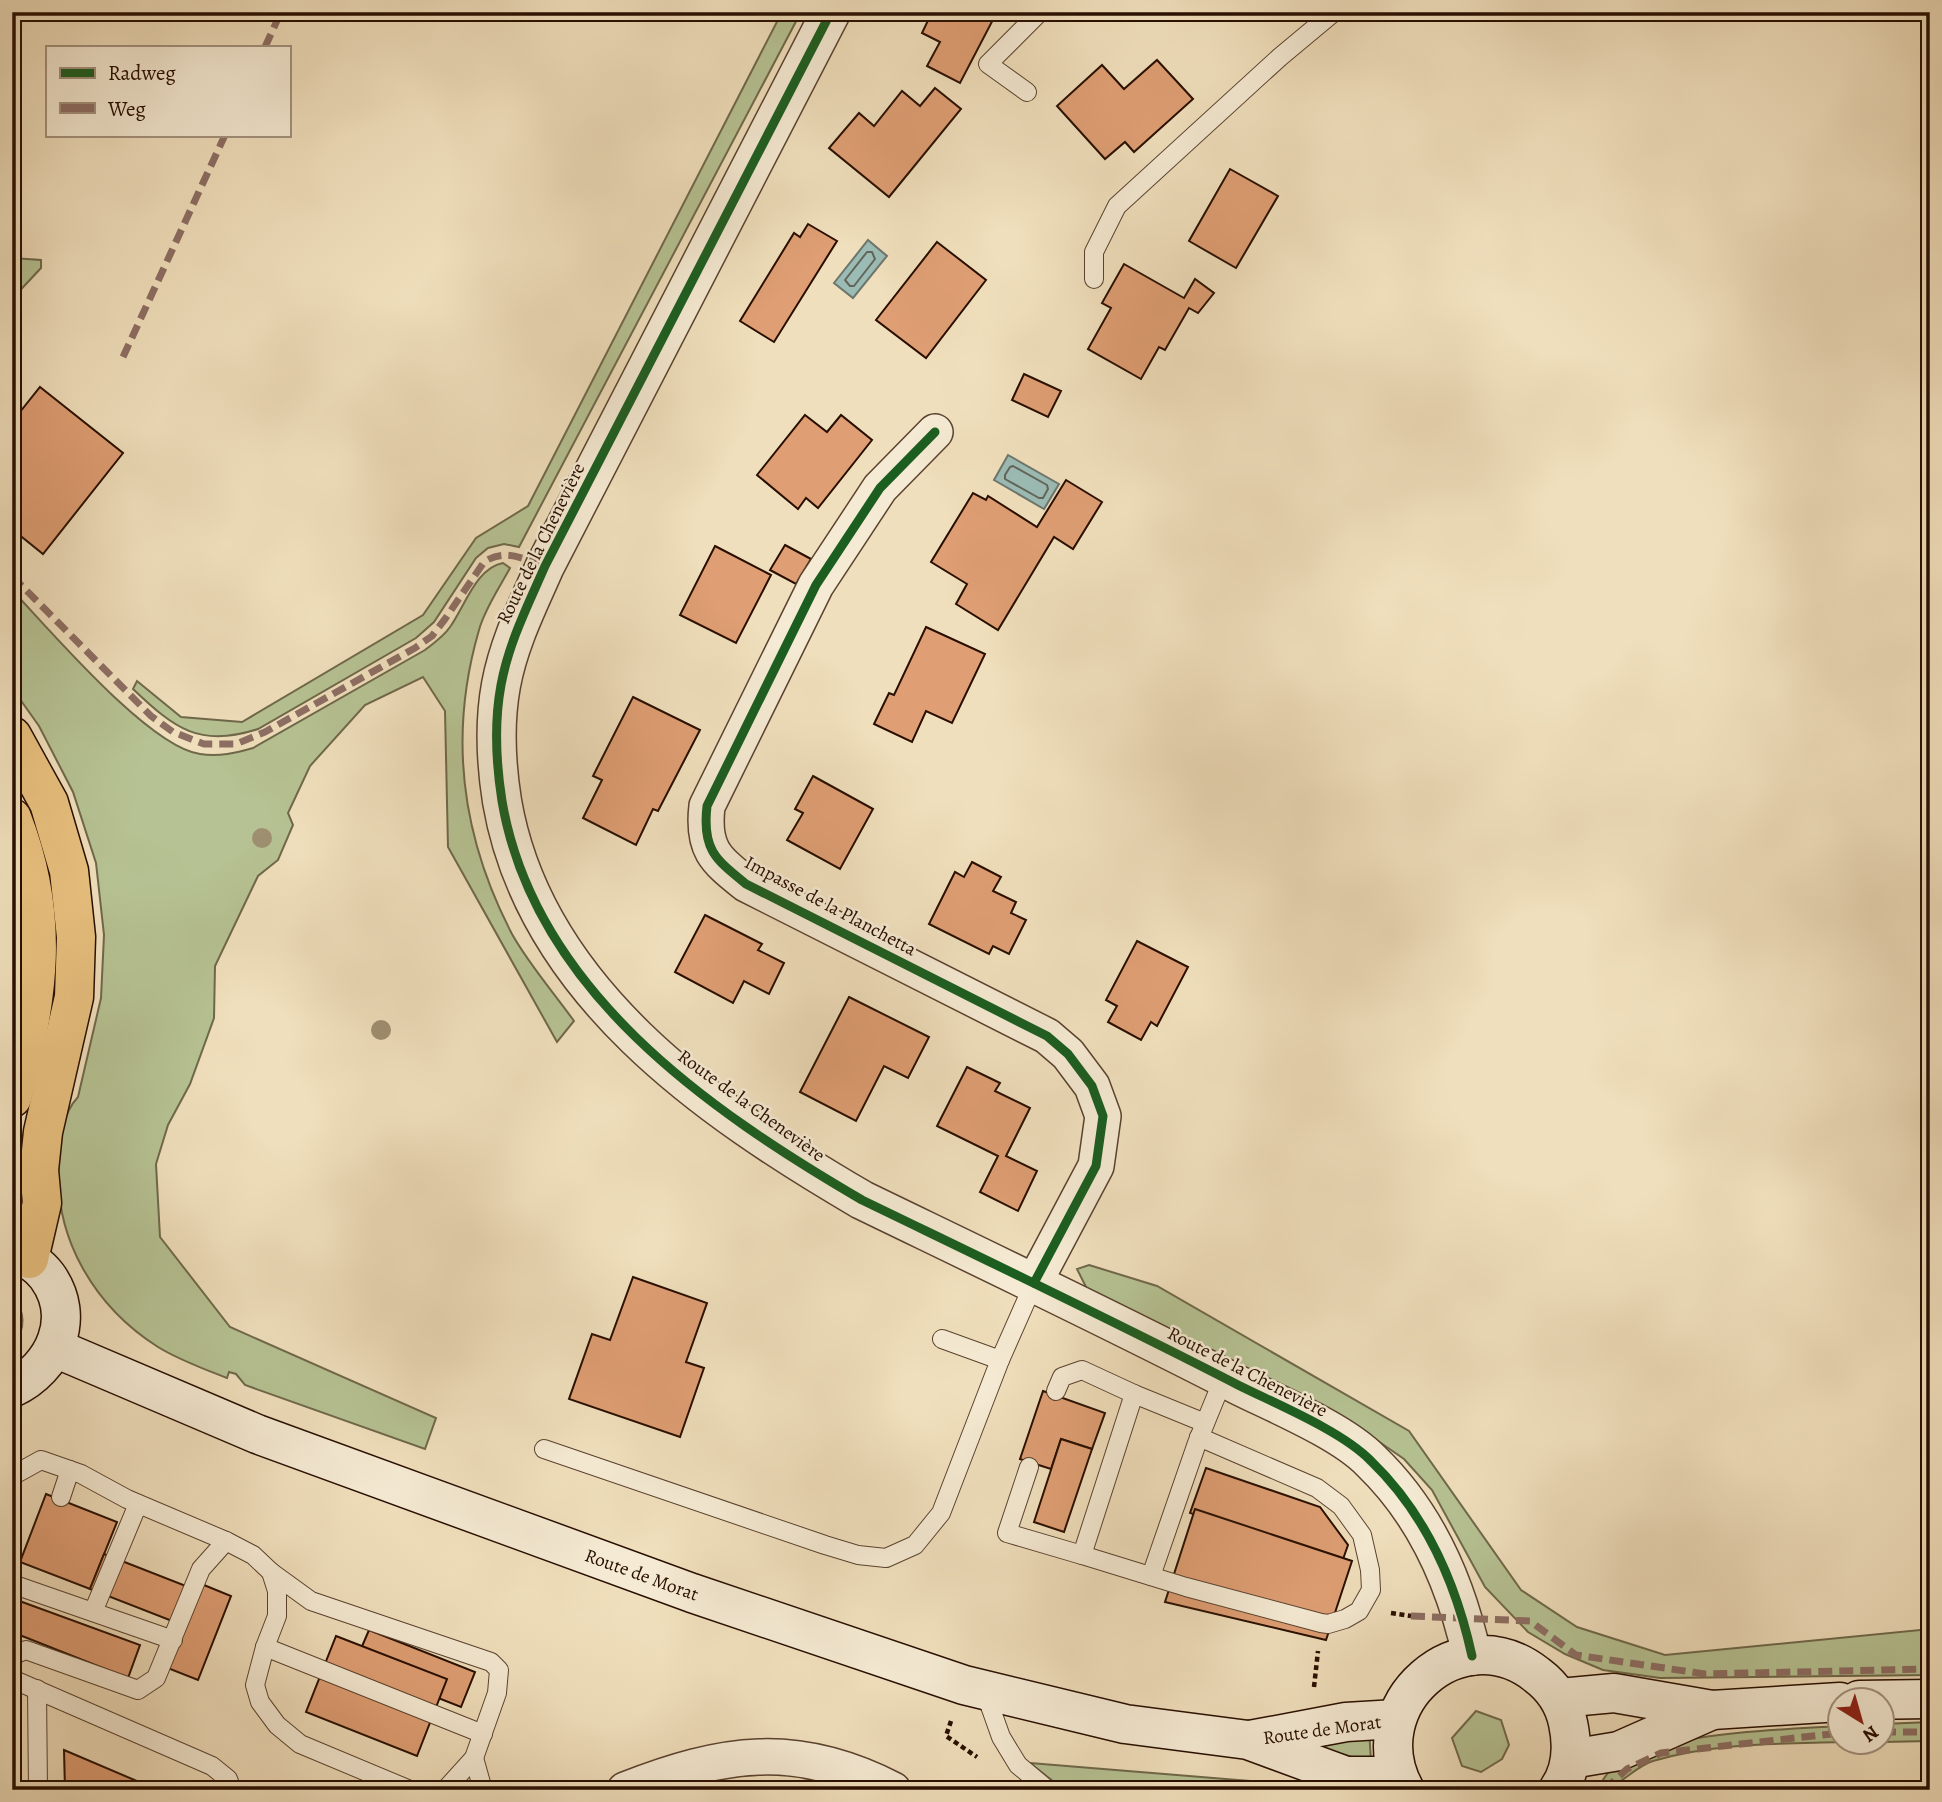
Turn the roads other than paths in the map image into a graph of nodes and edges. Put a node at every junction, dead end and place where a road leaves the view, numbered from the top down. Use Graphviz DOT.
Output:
graph roads {
  1 [pos="831,12"];
  2 [pos="1040,12"];
  3 [pos="1334,12"];
  4 [pos="1027,92"];
  5 [pos="1094,279"];
  6 [pos="935,432"];
  7 [pos="12,736"];
  8 [pos="12,818"];
  9 [pos="12,1098"];
  10 [pos="21,1254"];
  11 [pos="1034,1283"];
  12 [pos="942,1339"];
  13 [pos="55,1348"];
  14 [pos="1000,1360"];
  15 [pos="1224,1377"];
  16 [pos="12,1388"];
  17 [pos="1056,1391"];
  18 [pos="1134,1394"];
  19 [pos="1202,1430"];
  20 [pos="544,1448"];
  21 [pos="1029,1467"];
  22 [pos="71,1470"];
  23 [pos="12,1476"];
  24 [pos="61,1497"];
  25 [pos="138,1504"];
  26 [pos="226,1541"];
  27 [pos="1082,1555"];
  28 [pos="271,1572"];
  29 [pos="1151,1576"];
  30 [pos="24,1582"];
  31 [pos="93,1612"];
  32 [pos="173,1640"];
  33 [pos="265,1647"];
  34 [pos="1472,1656"];
  35 [pos="12,1660"];
  36 [pos="12,1679"];
  37 [pos="37,1689"];
  38 [pos="985,1692"];
  39 [pos="1560,1698"];
  40 [pos="1896,1699"];
  41 [pos="1930,1699"];
  42 [pos="1826,1703"];
  43 [pos="1712,1710"];
  44 [pos="1396,1719"];
  45 [pos="483,1734"];
  46 [pos="1248,1740"];
  47 [pos="474,1758"];
  48 [pos="1565,1774"];
  49 [pos="1401,1783"];
  50 [pos="882,1787"];
  51 [pos="38,1790"];
  52 [pos="232,1790"];
  53 [pos="410,1790"];
  54 [pos="445,1790"];
  55 [pos="483,1790"];
  56 [pos="625,1790"];
  57 [pos="1048,1790"];
  1 -- 11 [label="main road, Route de la Chenevière"];
  2 -- 4 [label="lane"];
  3 -- 5 [label="lane"];
  6 -- 11 [label="street, Impasse de la Planchetta"];
  7 -- 10 [label="highway"];
  8 -- 9 [label="highway"];
  10 -- 13 [label="main road"];
  11 -- 14 [label="lane"];
  11 -- 15 [label="main road, Route de la Chenevière"];
  12 -- 14 [label="lane"];
  13 -- 16 [label="main road"];
  13 -- 38 [label="main road, Route de Morat"];
  14 -- 20 [label="lane"];
  15 -- 19 [label="lane"];
  15 -- 34 [label="main road, Route de la Chenevière"];
  17 -- 18 [label="lane"];
  18 -- 19 [label="lane"];
  18 -- 27 [label="lane"];
  19 -- 29 [label="lane"];
  19 -- 29 [label="lane"];
  21 -- 27 [label="lane"];
  22 -- 23 [label="lane"];
  22 -- 24 [label="lane"];
  22 -- 25 [label="lane"];
  25 -- 26 [label="lane"];
  25 -- 31 [label="lane"];
  26 -- 28 [label="lane"];
  26 -- 32 [label="lane"];
  27 -- 29 [label="lane"];
  28 -- 33 [label="lane"];
  28 -- 45 [label="lane"];
  30 -- 31 [label="lane"];
  31 -- 32 [label="lane"];
  32 -- 35 [label="lane"];
  33 -- 45 [label="lane"];
  33 -- 53 [label="lane"];
  34 -- 39 [label="main road, Route de Morat"];
  34 -- 44 [label="main road, Route de Morat"];
  36 -- 37 [label="lane"];
  37 -- 51 [label="lane"];
  37 -- 52 [label="lane"];
  38 -- 46 [label="main road, Route de Morat"];
  38 -- 57 [label="lane"];
  39 -- 43 [label="main road, Route de Morat"];
  39 -- 48 [label="main road, Route de Morat"];
  40 -- 41 [label="main road"];
  42 -- 43 [label="main road, Route de Morat"];
  43 -- 48 [label="main road, Route de Morat"];
  44 -- 46 [label="main road, Route de Morat"];
  44 -- 49 [label="main road, Route de Morat"];
  45 -- 47 [label="lane"];
  46 -- 49 [label="main road, Route de Morat"];
  47 -- 54 [label="lane"];
  47 -- 55 [label="lane"];
  50 -- 56 [label="street"];
}
